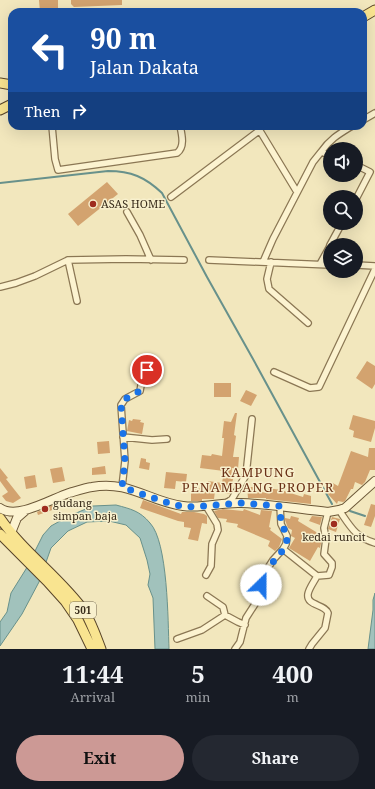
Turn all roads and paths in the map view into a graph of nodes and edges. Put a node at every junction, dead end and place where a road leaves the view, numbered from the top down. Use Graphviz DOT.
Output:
graph roads {
  1 [pos="52,130"];
  2 [pos="180,130"];
  3 [pos="255,130"];
  4 [pos="259,130"];
  5 [pos="345,130"];
  6 [pos="321,152"];
  7 [pos="372,172"];
  8 [pos="361,190"];
  9 [pos="297,192"];
  10 [pos="171,197"];
  11 [pos="127,212"];
  12 [pos="323,258"];
  13 [pos="68,260"];
  14 [pos="151,260"];
  15 [pos="184,260"];
  16 [pos="209,260"];
  17 [pos="263,262"];
  18 [pos="271,262"];
  19 [pos="320,264"];
  20 [pos="363,265"];
  21 [pos="375,266"];
  22 [pos="375,269"];
  23 [pos="0,287"];
  24 [pos="77,301"];
  25 [pos="308,323"];
  26 [pos="147,360"];
  27 [pos="274,372"];
  28 [pos="252,420"];
  29 [pos="123,437"];
  30 [pos="167,439"];
  31 [pos="375,481"];
  32 [pos="122,487"];
  33 [pos="226,504"];
  34 [pos="206,506"];
  35 [pos="280,506"];
  36 [pos="0,508"];
  37 [pos="25,510"];
  38 [pos="339,510"];
  39 [pos="328,512"];
  40 [pos="0,518"];
  41 [pos="11,532"];
  42 [pos="0,534"];
  43 [pos="375,543"];
  44 [pos="284,549"];
  45 [pos="206,575"];
  46 [pos="316,576"];
  47 [pos="51,580"];
  48 [pos="207,596"];
  49 [pos="225,614"];
  50 [pos="245,625"];
  51 [pos="177,639"];
  52 [pos="92,649"];
  53 [pos="101,649"];
  54 [pos="235,649"];
  55 [pos="309,649"];
  1 -- 2 [label="street"];
  3 -- 10 [label="street"];
  4 -- 9 [label="street"];
  5 -- 6 [label="street"];
  6 -- 9 [label="street"];
  7 -- 8 [label="street"];
  9 -- 17 [label="street"];
  11 -- 14 [label="street"];
  12 -- 19 [label="street"];
  13 -- 14 [label="street"];
  13 -- 23 [label="street"];
  13 -- 24 [label="street"];
  14 -- 15 [label="street"];
  16 -- 17 [label="street"];
  17 -- 18 [label="street"];
  18 -- 19 [label="street"];
  18 -- 25 [label="street"];
  20 -- 21 [label="street"];
  22 -- 27 [label="street"];
  26 -- 29 [label="street"];
  28 -- 33 [label="street"];
  29 -- 30 [label="street"];
  29 -- 32 [label="street"];
  31 -- 38 [label="street"];
  32 -- 34 [label="street"];
  32 -- 37 [label="street"];
  33 -- 34 [label="street"];
  33 -- 35 [label="street"];
  34 -- 45 [label="street"];
  35 -- 39 [label="street"];
  35 -- 44 [label="street"];
  36 -- 37 [label="street"];
  37 -- 41 [label="street"];
  38 -- 39 [label="street"];
  38 -- 43 [label="street"];
  39 -- 46 [label="street"];
  40 -- 41 [label="main road, 501"];
  41 -- 47 [label="main road, 501"];
  42 -- 47 [label="main road, 501"];
  44 -- 46 [label="street"];
  44 -- 50 [label="street"];
  46 -- 55 [label="street"];
  47 -- 52 [label="main road, 501"];
  47 -- 53 [label="main road, 501"];
  48 -- 49 [label="street"];
  49 -- 50 [label="street"];
  49 -- 51 [label="street"];
  50 -- 54 [label="street"];
}
